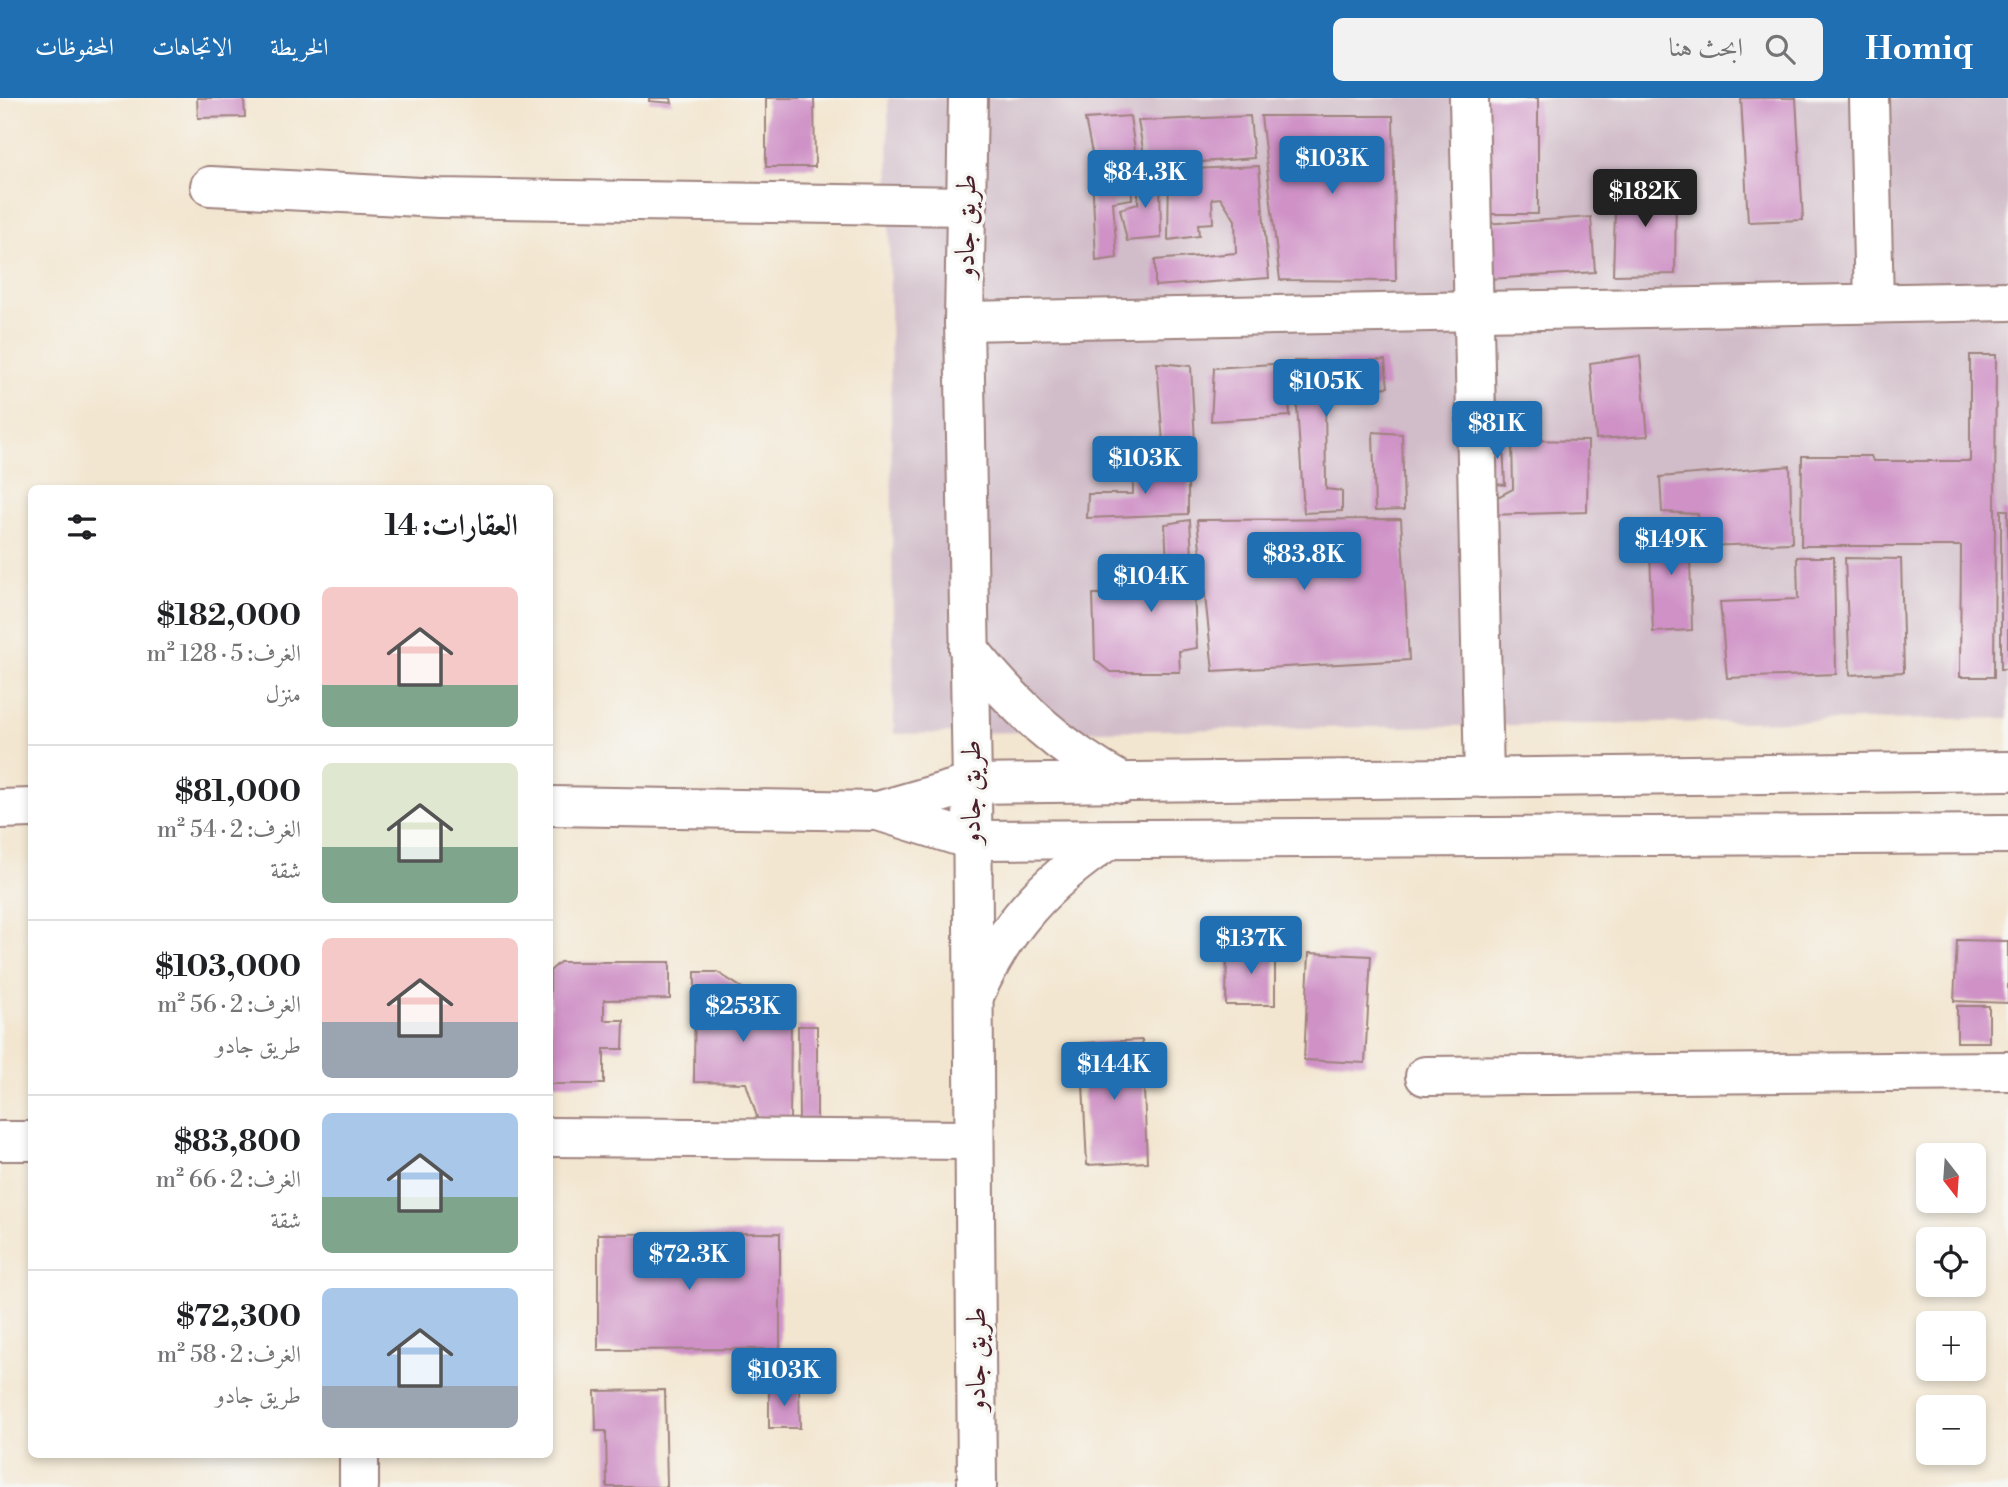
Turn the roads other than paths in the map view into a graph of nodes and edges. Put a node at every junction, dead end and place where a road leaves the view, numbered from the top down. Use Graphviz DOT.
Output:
graph roads {
  1 [pos="968,98"];
  2 [pos="1469,98"];
  3 [pos="1869,98"];
  4 [pos="210,186"];
  5 [pos="968,206"];
  6 [pos="2008,301"];
  7 [pos="1874,303"];
  8 [pos="1476,312"];
  9 [pos="964,321"];
  10 [pos="969,649"];
  11 [pos="2008,771"];
  12 [pos="1484,778"];
  13 [pos="1123,783"];
  14 [pos="972,784"];
  15 [pos="553,806"];
  16 [pos="878,811"];
  17 [pos="2008,834"];
  18 [pos="971,840"];
  19 [pos="1107,841"];
  20 [pos="971,1003"];
  21 [pos="2008,1071"];
  22 [pos="1425,1076"];
  23 [pos="553,1136"];
  24 [pos="974,1140"];
  25 [pos="28,1141"];
  26 [pos="0,1142"];
  27 [pos="359,1458"];
  28 [pos="359,1487"];
  29 [pos="977,1487"];
  1 -- 5 [label="main road, طريق جادو"];
  2 -- 8 [label="main road"];
  3 -- 7 [label="main road"];
  4 -- 5 [label="main road"];
  5 -- 9 [label="main road, طريق جادو"];
  6 -- 7 [label="main road"];
  7 -- 8 [label="main road"];
  8 -- 9 [label="main road"];
  8 -- 12 [label="main road"];
  9 -- 10 [label="main road, طريق جادو"];
  10 -- 13 [label="main road"];
  10 -- 14 [label="main road, طريق جادو"];
  11 -- 12 [label="main road"];
  12 -- 13 [label="main road"];
  13 -- 14 [label="main road"];
  14 -- 16 [label="main road"];
  14 -- 18 [label="main road, طريق جادو"];
  15 -- 16 [label="main road"];
  16 -- 18 [label="main road"];
  17 -- 19 [label="main road"];
  18 -- 19 [label="main road"];
  18 -- 20 [label="main road, طريق جادو"];
  19 -- 20 [label="main road"];
  20 -- 24 [label="main road, طريق جادو"];
  21 -- 22 [label="main road"];
  23 -- 24 [label="main road"];
  24 -- 29 [label="main road, طريق جادو"];
  25 -- 26 [label="main road"];
  27 -- 28 [label="main road"];
}
